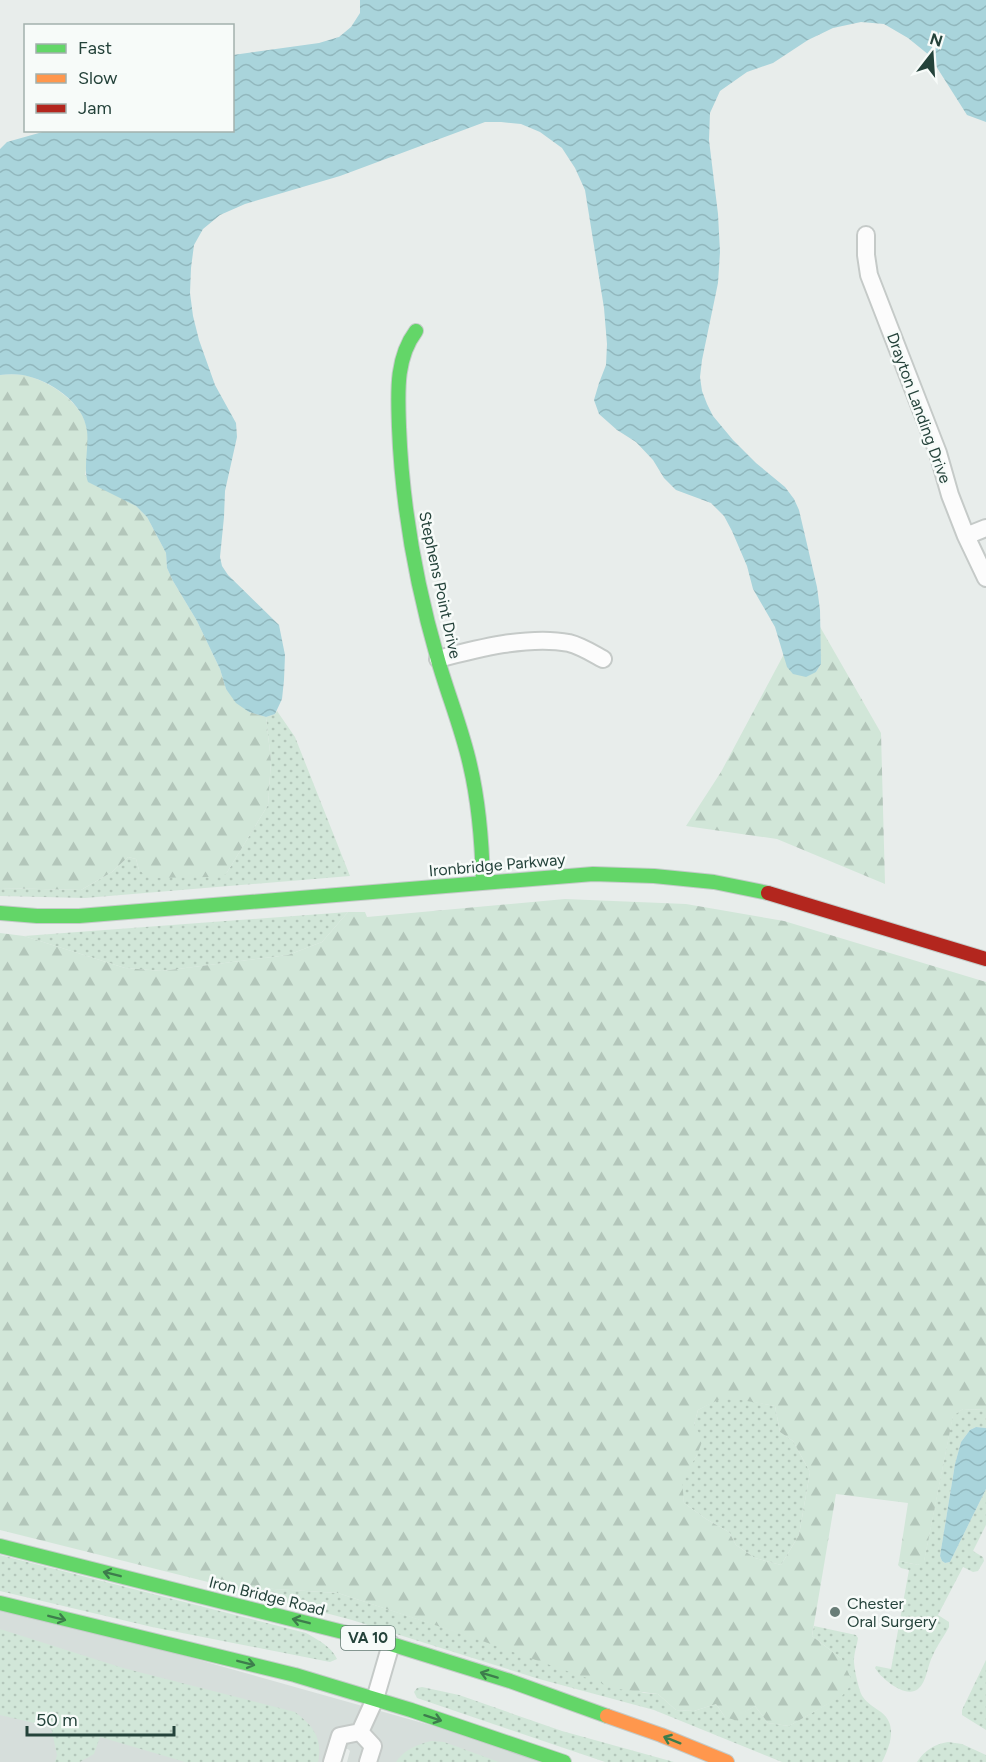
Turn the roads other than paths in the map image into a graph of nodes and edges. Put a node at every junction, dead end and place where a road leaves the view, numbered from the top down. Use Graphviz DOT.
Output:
graph roads {
  1 [pos="866,235"];
  2 [pos="416,331"];
  3 [pos="986,528"];
  4 [pos="966,536"];
  5 [pos="986,578"];
  6 [pos="438,659"];
  7 [pos="603,659"];
  8 [pos="483,882"];
  9 [pos="0,913"];
  10 [pos="986,959"];
  11 [pos="0,1546"];
  12 [pos="0,1603"];
  13 [pos="392,1644"];
  14 [pos="375,1699"];
  15 [pos="360,1732"];
  16 [pos="332,1762"];
  17 [pos="368,1762"];
  18 [pos="564,1762"];
  19 [pos="727,1762"];
  1 -- 4 [label="street, Drayton Landing Drive"];
  2 -- 6 [label="street, Stephens Point Drive"];
  3 -- 4 [label="street"];
  4 -- 5 [label="street, Drayton Landing Drive"];
  6 -- 7 [label="street"];
  6 -- 8 [label="street, Stephens Point Drive"];
  8 -- 9 [label="street, Ironbridge Parkway"];
  8 -- 10 [label="street, Ironbridge Parkway"];
  13 -- 11 [label="street, Iron Bridge Road / VA 10, one-way"];
  12 -- 14 [label="street, one-way"];
  13 -- 14 [label="street"];
  19 -- 13 [label="street, Iron Bridge Road / VA 10, one-way"];
  14 -- 15 [label="street"];
  14 -- 18 [label="street, one-way"];
  15 -- 16 [label="street"];
  15 -- 17 [label="street"];
}
